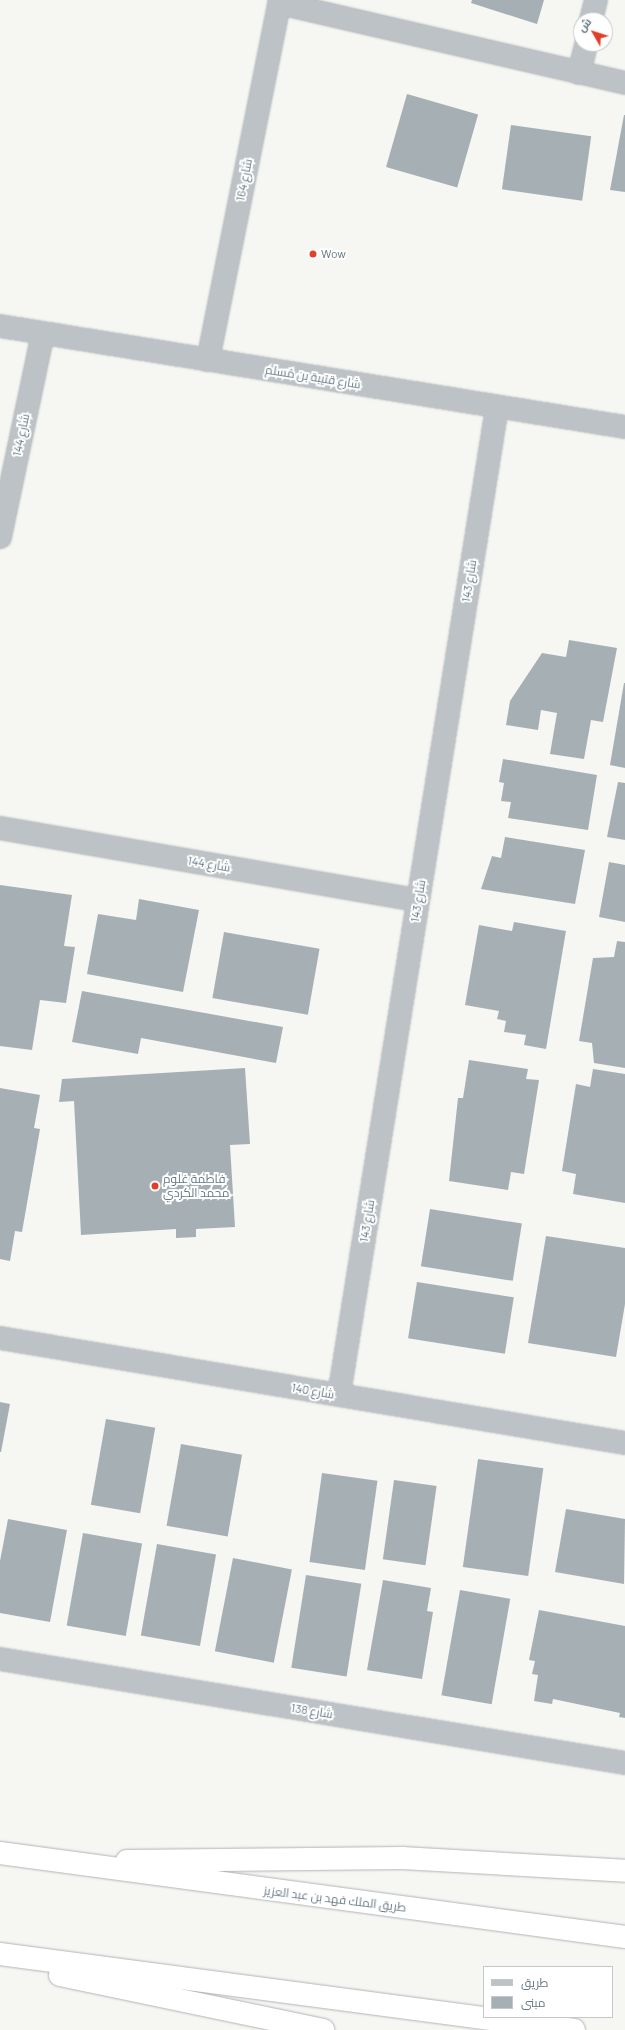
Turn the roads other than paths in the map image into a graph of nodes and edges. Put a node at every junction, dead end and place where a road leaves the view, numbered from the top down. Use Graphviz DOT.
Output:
graph roads {
  1 [pos="596,0"];
  2 [pos="279,2"];
  3 [pos="593,12"];
  4 [pos="584,52"];
  5 [pos="579,74"];
  6 [pos="625,83"];
  7 [pos="0,326"];
  8 [pos="43,333"];
  9 [pos="208,360"];
  10 [pos="497,407"];
  11 [pos="625,427"];
  12 [pos="0,537"];
  13 [pos="0,828"];
  14 [pos="418,900"];
  15 [pos="0,1338"];
  16 [pos="339,1395"];
  17 [pos="625,1443"];
  18 [pos="0,1659"];
  19 [pos="625,1763"];
  20 [pos="0,1853"];
  21 [pos="46,1862"];
  22 [pos="625,1871"];
  23 [pos="625,1937"];
  24 [pos="0,1954"];
  25 [pos="0,1963"];
  26 [pos="483,2018"];
  27 [pos="483,2018"];
  28 [pos="323,2030"];
  29 [pos="574,2030"];
  1 -- 3 [label="street"];
  2 -- 5 [label="street"];
  2 -- 9 [label="street, شارع 164"];
  4 -- 5 [label="street"];
  5 -- 6 [label="street"];
  7 -- 8 [label="street, شارع قتيبة بن مُسلم"];
  8 -- 9 [label="street, شارع قتيبة بن مُسلم"];
  8 -- 12 [label="street, شارع 144"];
  9 -- 10 [label="street, شارع قتيبة بن مُسلم"];
  10 -- 11 [label="street, شارع قتيبة بن مُسلم"];
  10 -- 14 [label="street, شارع 143"];
  13 -- 14 [label="street, شارع 144"];
  14 -- 16 [label="street, شارع 143"];
  15 -- 16 [label="street, شارع 140"];
  16 -- 17 [label="street, شارع 140"];
  18 -- 19 [label="street, شارع 138"];
  20 -- 21 [label="highway"];
  21 -- 22 [label="highway"];
  21 -- 23 [label="highway, طريق الملك فهد بن عبد العزيز"];
  24 -- 26 [label="highway"];
  25 -- 28 [label="highway"];
  27 -- 29 [label="highway"];
}
